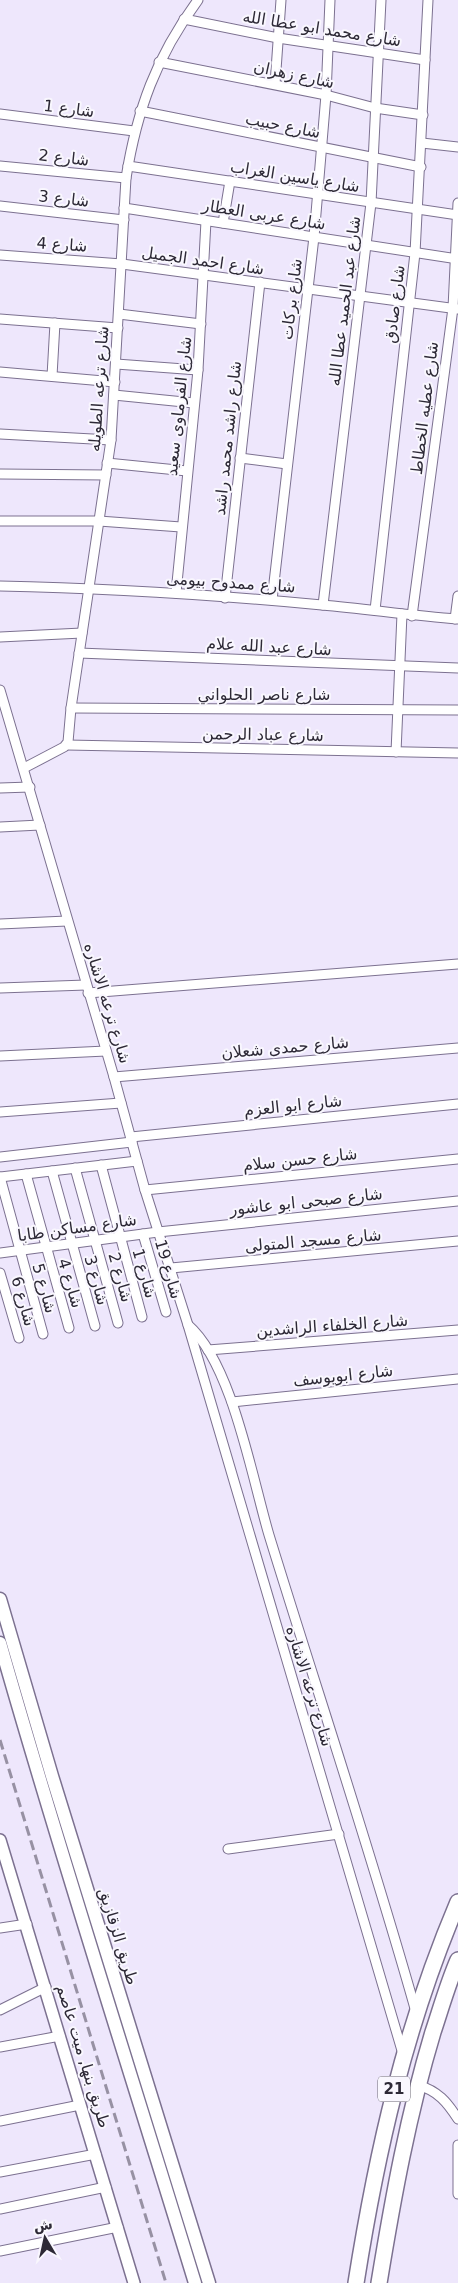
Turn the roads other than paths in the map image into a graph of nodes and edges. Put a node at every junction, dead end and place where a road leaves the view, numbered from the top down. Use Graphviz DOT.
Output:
graph roads {
  1 [pos="198,0"];
  2 [pos="281,0"];
  3 [pos="330,0"];
  4 [pos="381,0"];
  5 [pos="428,0"];
  6 [pos="184,19"];
  7 [pos="278,38"];
  8 [pos="327,46"];
  9 [pos="378,53"];
  10 [pos="425,60"];
  11 [pos="159,62"];
  12 [pos="275,84"];
  13 [pos="326,95"];
  14 [pos="375,108"];
  15 [pos="140,111"];
  16 [pos="0,114"];
  17 [pos="423,115"];
  18 [pos="134,132"];
  19 [pos="422,143"];
  20 [pos="458,147"];
  21 [pos="322,148"];
  22 [pos="374,156"];
  23 [pos="0,166"];
  24 [pos="128,166"];
  25 [pos="421,167"];
  26 [pos="126,178"];
  27 [pos="230,181"];
  28 [pos="317,195"];
  29 [pos="371,203"];
  30 [pos="458,203"];
  31 [pos="0,206"];
  32 [pos="124,208"];
  33 [pos="419,209"];
  34 [pos="458,214"];
  35 [pos="124,220"];
  36 [pos="206,221"];
  37 [pos="223,223"];
  38 [pos="314,237"];
  39 [pos="366,245"];
  40 [pos="416,253"];
  41 [pos="0,255"];
  42 [pos="457,259"];
  43 [pos="122,264"];
  44 [pos="202,275"];
  45 [pos="260,282"];
  46 [pos="308,289"];
  47 [pos="360,296"];
  48 [pos="409,302"];
  49 [pos="455,309"];
  50 [pos="119,314"];
  51 [pos="0,319"];
  52 [pos="55,323"];
  53 [pos="201,324"];
  54 [pos="118,328"];
  55 [pos="116,364"];
  56 [pos="198,370"];
  57 [pos="0,372"];
  58 [pos="52,376"];
  59 [pos="115,382"];
  60 [pos="114,395"];
  61 [pos="194,403"];
  62 [pos="0,434"];
  63 [pos="111,440"];
  64 [pos="240,458"];
  65 [pos="107,463"];
  66 [pos="288,464"];
  67 [pos="187,471"];
  68 [pos="0,474"];
  69 [pos="106,475"];
  70 [pos="0,521"];
  71 [pos="99,521"];
  72 [pos="181,527"];
  73 [pos="0,586"];
  74 [pos="89,587"];
  75 [pos="176,593"];
  76 [pos="458,596"];
  77 [pos="225,598"];
  78 [pos="272,600"];
  79 [pos="323,605"];
  80 [pos="375,610"];
  81 [pos="402,614"];
  82 [pos="412,616"];
  83 [pos="457,619"];
  84 [pos="82,633"];
  85 [pos="0,637"];
  86 [pos="79,653"];
  87 [pos="398,667"];
  88 [pos="458,668"];
  89 [pos="0,690"];
  90 [pos="70,708"];
  91 [pos="397,710"];
  92 [pos="458,710"];
  93 [pos="67,744"];
  94 [pos="396,752"];
  95 [pos="458,753"];
  96 [pos="24,768"];
  97 [pos="30,787"];
  98 [pos="0,788"];
  99 [pos="40,825"];
  100 [pos="0,827"];
  101 [pos="67,921"];
  102 [pos="0,924"];
  103 [pos="458,964"];
  104 [pos="0,988"];
  105 [pos="87,989"];
  106 [pos="458,1048"];
  107 [pos="106,1051"];
  108 [pos="0,1056"];
  109 [pos="114,1077"];
  110 [pos="121,1102"];
  111 [pos="458,1104"];
  112 [pos="0,1112"];
  113 [pos="132,1140"];
  114 [pos="0,1157"];
  115 [pos="458,1158"];
  116 [pos="137,1160"];
  117 [pos="100,1165"];
  118 [pos="75,1168"];
  119 [pos="52,1171"];
  120 [pos="26,1174"];
  121 [pos="0,1177"];
  122 [pos="145,1190"];
  123 [pos="458,1201"];
  124 [pos="158,1232"];
  125 [pos="143,1234"];
  126 [pos="120,1237"];
  127 [pos="95,1240"];
  128 [pos="458,1241"];
  129 [pos="71,1243"];
  130 [pos="45,1247"];
  131 [pos="19,1250"];
  132 [pos="0,1253"];
  133 [pos="171,1268"];
  134 [pos="0,1273"];
  135 [pos="166,1312"];
  136 [pos="142,1317"];
  137 [pos="118,1323"];
  138 [pos="188,1325"];
  139 [pos="95,1326"];
  140 [pos="69,1328"];
  141 [pos="458,1330"];
  142 [pos="43,1334"];
  143 [pos="19,1338"];
  144 [pos="208,1350"];
  145 [pos="458,1379"];
  146 [pos="232,1402"];
  147 [pos="0,1599"];
  148 [pos="0,1643"];
  149 [pos="71,1834"];
  150 [pos="339,1834"];
  151 [pos="57,1838"];
  152 [pos="0,1840"];
  153 [pos="228,1848"];
  154 [pos="4,1866"];
  155 [pos="458,1902"];
  156 [pos="27,1924"];
  157 [pos="0,1928"];
  158 [pos="458,1960"];
  159 [pos="46,1986"];
  160 [pos="0,2010"];
  161 [pos="416,2014"];
  162 [pos="60,2036"];
  163 [pos="0,2047"];
  164 [pos="404,2056"];
  165 [pos="418,2085"];
  166 [pos="80,2105"];
  167 [pos="458,2119"];
  168 [pos="0,2121"];
  169 [pos="458,2145"];
  170 [pos="96,2154"];
  171 [pos="0,2172"];
  172 [pos="106,2187"];
  173 [pos="458,2194"];
  174 [pos="0,2209"];
  175 [pos="118,2227"];
  176 [pos="0,2251"];
  177 [pos="134,2283"];
  178 [pos="195,2283"];
  179 [pos="209,2283"];
  180 [pos="356,2283"];
  181 [pos="379,2283"];
  1 -- 6 [label="street, شارع ترعه الطويله"];
  2 -- 7 [label="street"];
  3 -- 8 [label="street, شارع بركات"];
  4 -- 9 [label="street, شارع عبد الحميد عطا الله"];
  5 -- 10 [label="street, شارع صادق"];
  6 -- 7 [label="street, شارع محمد ابو عطا الله"];
  6 -- 11 [label="street, شارع ترعه الطويله"];
  7 -- 8 [label="street, شارع محمد ابو عطا الله"];
  7 -- 12 [label="street"];
  8 -- 9 [label="street, شارع محمد ابو عطا الله"];
  8 -- 13 [label="street, شارع بركات"];
  9 -- 10 [label="street, شارع محمد ابو عطا الله"];
  9 -- 14 [label="street, شارع عبد الحميد عطا الله"];
  10 -- 17 [label="street, شارع صادق"];
  11 -- 12 [label="street, شارع زهران"];
  11 -- 15 [label="street, شارع ترعه الطويله"];
  12 -- 13 [label="street, شارع زهران"];
  13 -- 14 [label="street, شارع زهران"];
  13 -- 21 [label="street, شارع بركات"];
  14 -- 17 [label="street, شارع زهران"];
  14 -- 22 [label="street, شارع عبد الحميد عطا الله"];
  15 -- 18 [label="street, شارع ترعه الطويله"];
  15 -- 21 [label="street, شارع حبيب"];
  16 -- 18 [label="street, شارع 1"];
  17 -- 19 [label="street, شارع صادق"];
  18 -- 24 [label="street, شارع ترعه الطويله"];
  19 -- 20 [label="street"];
  19 -- 25 [label="street, شارع صادق"];
  21 -- 22 [label="street, شارع حبيب"];
  21 -- 28 [label="street, شارع بركات"];
  22 -- 25 [label="street, شارع حبيب"];
  22 -- 29 [label="street, شارع عبد الحميد عطا الله"];
  23 -- 26 [label="street, شارع 2"];
  24 -- 26 [label="street, شارع ترعه الطويله"];
  24 -- 27 [label="street, شارع ياسين الغراب"];
  25 -- 33 [label="street, شارع صادق"];
  26 -- 32 [label="street, شارع ترعه الطويله"];
  27 -- 28 [label="street, شارع ياسين الغراب"];
  27 -- 37 [label="street"];
  28 -- 29 [label="street, شارع ياسين الغراب"];
  28 -- 38 [label="street, شارع بركات"];
  29 -- 33 [label="street, شارع ياسين الغراب"];
  29 -- 39 [label="street, شارع عبد الحميد عطا الله"];
  30 -- 34 [label="street, شارع عطيه الخطاط"];
  31 -- 35 [label="street, شارع 3"];
  32 -- 35 [label="street, شارع ترعه الطويله"];
  32 -- 36 [label="street, شارع عربى العطار"];
  33 -- 34 [label="street, شارع ياسين الغراب"];
  33 -- 40 [label="street, شارع صادق"];
  34 -- 42 [label="street, شارع عطيه الخطاط"];
  35 -- 43 [label="street, شارع ترعه الطويله"];
  36 -- 37 [label="street, شارع عربى العطار"];
  36 -- 44 [label="street, شارع الفرماوى سعيد"];
  37 -- 38 [label="street, شارع عربى العطار"];
  38 -- 39 [label="street, شارع عربى العطار"];
  38 -- 46 [label="street, شارع بركات"];
  39 -- 40 [label="street, شارع عربى العطار"];
  39 -- 47 [label="street, شارع عبد الحميد عطا الله"];
  40 -- 42 [label="street, شارع عربى العطار"];
  40 -- 48 [label="street, شارع صادق"];
  41 -- 43 [label="street, شارع 4"];
  42 -- 49 [label="street, شارع عطيه الخطاط"];
  43 -- 44 [label="street, شارع احمد الجميل"];
  43 -- 50 [label="street, شارع ترعه الطويله"];
  44 -- 45 [label="street, شارع احمد الجميل"];
  44 -- 53 [label="street, شارع الفرماوى سعيد"];
  45 -- 46 [label="street, شارع احمد الجميل"];
  45 -- 64 [label="street, شارع راشد محمد راشد"];
  46 -- 47 [label="street, شارع احمد الجميل"];
  46 -- 66 [label="street, شارع بركات"];
  47 -- 48 [label="street, شارع احمد الجميل"];
  47 -- 79 [label="street, شارع عبد الحميد عطا الله"];
  48 -- 49 [label="street, شارع احمد الجميل"];
  48 -- 80 [label="street, شارع صادق"];
  49 -- 82 [label="street, شارع عطيه الخطاط"];
  50 -- 53 [label="street"];
  50 -- 54 [label="street, شارع ترعه الطويله"];
  51 -- 52 [label="street"];
  52 -- 54 [label="street"];
  52 -- 58 [label="street"];
  53 -- 56 [label="street, شارع الفرماوى سعيد"];
  54 -- 55 [label="street, شارع ترعه الطويله"];
  55 -- 56 [label="street"];
  55 -- 59 [label="street, شارع ترعه الطويله"];
  56 -- 61 [label="street, شارع الفرماوى سعيد"];
  57 -- 58 [label="street"];
  58 -- 59 [label="street"];
  59 -- 60 [label="street, شارع ترعه الطويله"];
  60 -- 61 [label="street"];
  60 -- 63 [label="street, شارع ترعه الطويله"];
  61 -- 67 [label="street, شارع الفرماوى سعيد"];
  62 -- 63 [label="street"];
  63 -- 65 [label="street, شارع ترعه الطويله"];
  64 -- 66 [label="street"];
  64 -- 77 [label="street, شارع راشد محمد راشد"];
  65 -- 67 [label="street"];
  65 -- 69 [label="street, شارع ترعه الطويله"];
  66 -- 78 [label="street, شارع بركات"];
  67 -- 72 [label="street, شارع الفرماوى سعيد"];
  68 -- 69 [label="street"];
  69 -- 71 [label="street, شارع ترعه الطويله"];
  70 -- 71 [label="street"];
  71 -- 72 [label="street"];
  71 -- 74 [label="street, شارع ترعه الطويله"];
  72 -- 75 [label="street, شارع الفرماوى سعيد"];
  73 -- 74 [label="street, شارع ممدوح بيومى"];
  74 -- 75 [label="street, شارع ممدوح بيومى"];
  74 -- 84 [label="street, شارع ترعه الطويله"];
  75 -- 77 [label="street, شارع ممدوح بيومى"];
  76 -- 83 [label="street"];
  77 -- 78 [label="street, شارع ممدوح بيومى"];
  78 -- 79 [label="street, شارع ممدوح بيومى"];
  79 -- 80 [label="street, شارع ممدوح بيومى"];
  80 -- 81 [label="street, شارع ممدوح بيومى"];
  81 -- 82 [label="street, شارع ممدوح بيومى"];
  81 -- 87 [label="street"];
  82 -- 83 [label="street, شارع ممدوح بيومى"];
  84 -- 85 [label="street"];
  84 -- 86 [label="street, شارع ترعه الطويله"];
  86 -- 87 [label="street, شارع عبد الله علام"];
  86 -- 90 [label="street, شارع ترعه الطويله"];
  87 -- 88 [label="street, شارع عبد الله علام"];
  87 -- 91 [label="street"];
  89 -- 96 [label="street, شارع ترعه الاشاره"];
  90 -- 91 [label="street, شارع ناصر الحلواني"];
  90 -- 93 [label="street, شارع ترعه الطويله"];
  91 -- 92 [label="street, شارع ناصر الحلواني"];
  91 -- 94 [label="street"];
  93 -- 94 [label="street, شارع عباد الرحمن"];
  93 -- 96 [label="street"];
  94 -- 95 [label="street, شارع عباد الرحمن"];
  96 -- 97 [label="street, شارع ترعه الاشاره"];
  97 -- 98 [label="street"];
  97 -- 99 [label="street, شارع ترعه الاشاره"];
  99 -- 100 [label="street"];
  99 -- 101 [label="street, شارع ترعه الاشاره"];
  101 -- 102 [label="street"];
  101 -- 105 [label="street, شارع ترعه الاشاره"];
  103 -- 105 [label="street"];
  104 -- 105 [label="street"];
  105 -- 107 [label="street, شارع ترعه الاشاره"];
  106 -- 109 [label="street, شارع حمدى شعلان"];
  107 -- 108 [label="street"];
  107 -- 109 [label="street, شارع ترعه الاشاره"];
  109 -- 110 [label="street, شارع ترعه الاشاره"];
  110 -- 112 [label="street"];
  110 -- 113 [label="street, شارع ترعه الاشاره"];
  111 -- 113 [label="street, شارع ابو العزم"];
  113 -- 114 [label="street, شارع ابو العزم"];
  113 -- 116 [label="street, شارع ترعه الاشاره"];
  115 -- 122 [label="street, شارع حسن سلام"];
  116 -- 117 [label="street"];
  116 -- 122 [label="street, شارع ترعه الاشاره"];
  117 -- 118 [label="street"];
  117 -- 126 [label="street, شارع 1"];
  118 -- 119 [label="street"];
  118 -- 127 [label="street, شارع 2"];
  119 -- 120 [label="street"];
  119 -- 129 [label="street, شارع 3"];
  120 -- 121 [label="street"];
  120 -- 130 [label="street, شارع 4"];
  121 -- 131 [label="street, شارع 5"];
  122 -- 124 [label="street, شارع ترعه الاشاره"];
  123 -- 124 [label="street, شارع صبحى ابو عاشور"];
  124 -- 125 [label="street, شارع مساكن طابا"];
  124 -- 133 [label="street, شارع ترعه الاشاره"];
  125 -- 126 [label="street, شارع مساكن طابا"];
  125 -- 135 [label="street, شارع 19"];
  126 -- 127 [label="street, شارع مساكن طابا"];
  126 -- 136 [label="street, شارع 1"];
  127 -- 129 [label="street, شارع مساكن طابا"];
  127 -- 137 [label="street, شارع 2"];
  128 -- 133 [label="street, شارع مسجد المتولى"];
  129 -- 130 [label="street, شارع مساكن طابا"];
  129 -- 139 [label="street, شارع 3"];
  130 -- 131 [label="street, شارع مساكن طابا"];
  130 -- 140 [label="street, شارع 4"];
  131 -- 132 [label="street, شارع مساكن طابا"];
  131 -- 142 [label="street, شارع 5"];
  133 -- 138 [label="street, شارع ترعه الاشاره"];
  134 -- 143 [label="street, شارع 6"];
  138 -- 144 [label="street, شارع ترعه الاشاره"];
  138 -- 150 [label="street, شارع ترعه الاشاره"];
  141 -- 144 [label="street, شارع الخلفاء الراشدين"];
  144 -- 146 [label="street, شارع ترعه الاشاره"];
  145 -- 146 [label="street, شارع ابويوسف"];
  146 -- 161 [label="street, شارع ترعه الاشاره"];
  147 -- 149 [label="main road, طريق الزقازيق"];
  148 -- 151 [label="main road, طريق الزقازيق"];
  149 -- 151 [label="main road"];
  149 -- 179 [label="main road, طريق الزقازيق"];
  150 -- 153 [label="street"];
  150 -- 164 [label="street, شارع ترعه الاشاره"];
  151 -- 178 [label="main road, طريق الزقازيق"];
  152 -- 154 [label="street, طريق بنها, ميت عاصم"];
  154 -- 156 [label="street, طريق بنها, ميت عاصم"];
  155 -- 161 [label="highway, 21"];
  156 -- 157 [label="street"];
  156 -- 159 [label="street, طريق بنها, ميت عاصم"];
  158 -- 165 [label="highway, 21"];
  159 -- 160 [label="street"];
  159 -- 162 [label="street, طريق بنها, ميت عاصم"];
  161 -- 164 [label="highway, 21"];
  162 -- 163 [label="street"];
  162 -- 166 [label="street, طريق بنها, ميت عاصم"];
  164 -- 180 [label="highway, 21"];
  165 -- 167 [label="street"];
  165 -- 181 [label="highway, 21"];
  166 -- 168 [label="street"];
  166 -- 170 [label="street, طريق بنها, ميت عاصم"];
  169 -- 173 [label="street"];
  170 -- 171 [label="street"];
  170 -- 172 [label="street, طريق بنها, ميت عاصم"];
  172 -- 174 [label="street"];
  172 -- 175 [label="street, طريق بنها, ميت عاصم"];
  175 -- 176 [label="street"];
  175 -- 177 [label="street, طريق بنها, ميت عاصم"];
}
